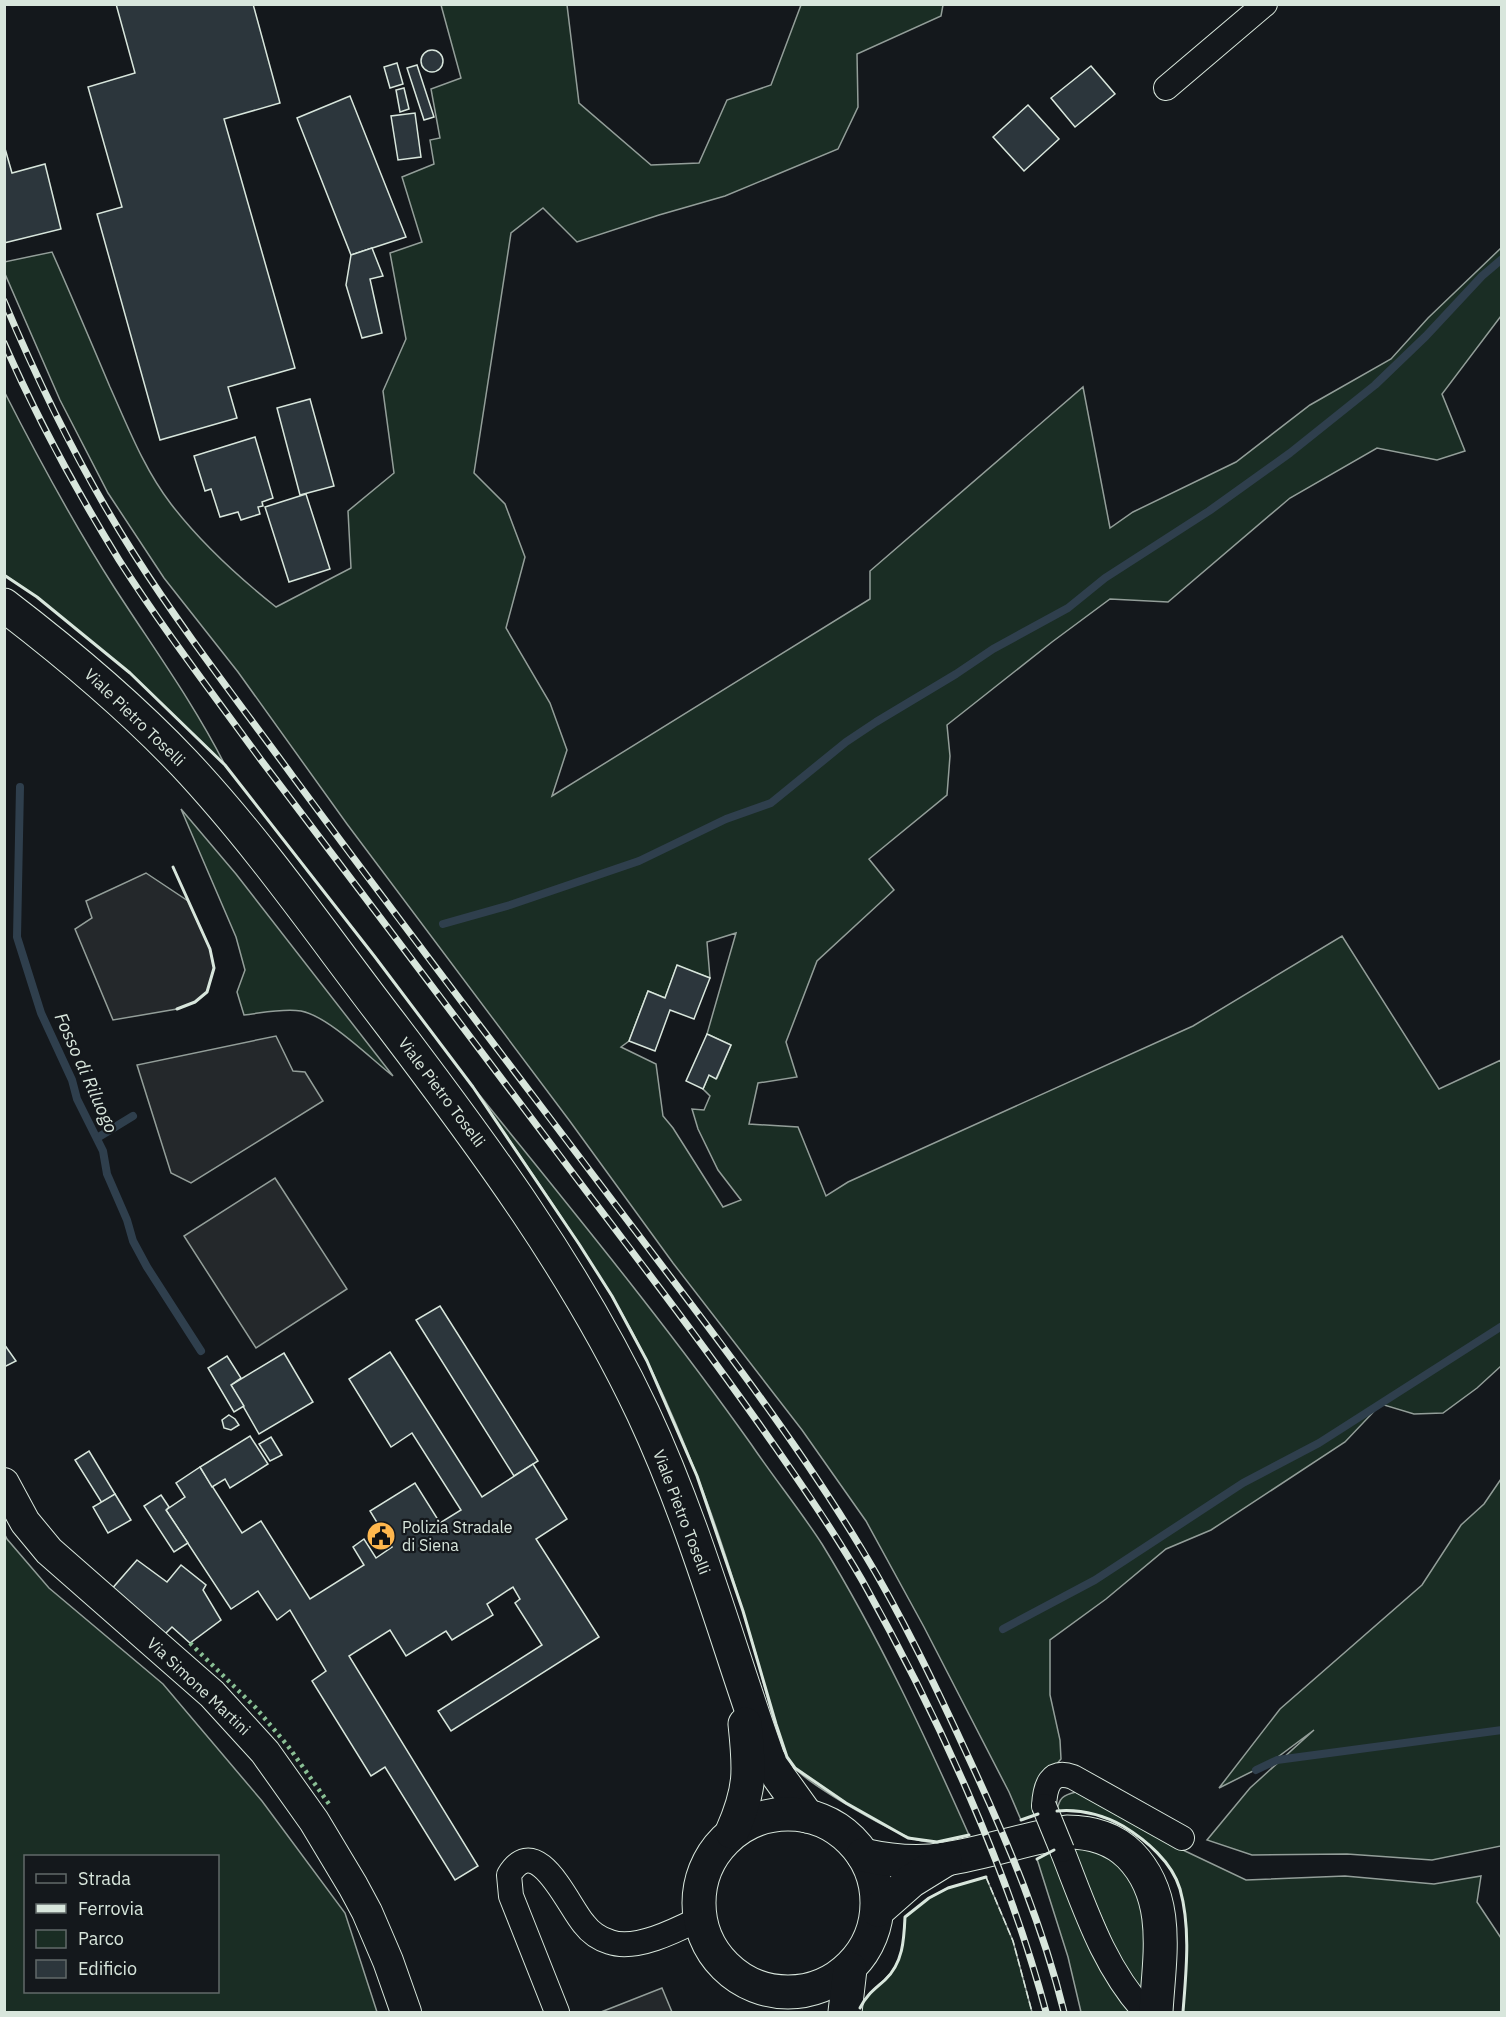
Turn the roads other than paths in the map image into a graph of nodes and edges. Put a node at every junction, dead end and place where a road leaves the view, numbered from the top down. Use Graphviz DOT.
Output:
graph roads {
  1 [pos="1265,4"];
  2 [pos="1166,88"];
  3 [pos="4,605"];
  4 [pos="4,1484"];
  5 [pos="740,1675"];
  6 [pos="807,1816"];
  7 [pos="732,1832"];
  8 [pos="1182,1838"];
  9 [pos="863,1856"];
  10 [pos="945,1860"];
  11 [pos="878,1910"];
  12 [pos="699,1919"];
  13 [pos="850,1969"];
  14 [pos="777,2001"];
  15 [pos="406,2013"];
  16 [pos="557,2013"];
  17 [pos="845,2013"];
  18 [pos="1145,2013"];
  19 [pos="1156,2013"];
  1 -- 2 [label="street"];
  3 -- 5 [label="main road, Viale Pietro Toselli"];
  4 -- 15 [label="street, Via Simone Martini"];
  5 -- 6 [label="main road, Viale Pietro Toselli"];
  5 -- 7 [label="main road, Viale Pietro Toselli"];
  6 -- 7 [label="main road, Viale Pietro Toselli"];
  6 -- 9 [label="main road, Viale Pietro Toselli"];
  7 -- 12 [label="main road, Viale Pietro Toselli"];
  8 -- 18 [label="street, bridge"];
  9 -- 10 [label="main road"];
  9 -- 11 [label="main road, Viale Pietro Toselli"];
  10 -- 11 [label="main road"];
  10 -- 19 [label="main road"];
  11 -- 13 [label="main road, Viale Pietro Toselli"];
  12 -- 14 [label="main road, Viale Pietro Toselli"];
  12 -- 16 [label="street"];
  13 -- 14 [label="main road, Viale Pietro Toselli"];
  13 -- 17 [label="main road"];
}
